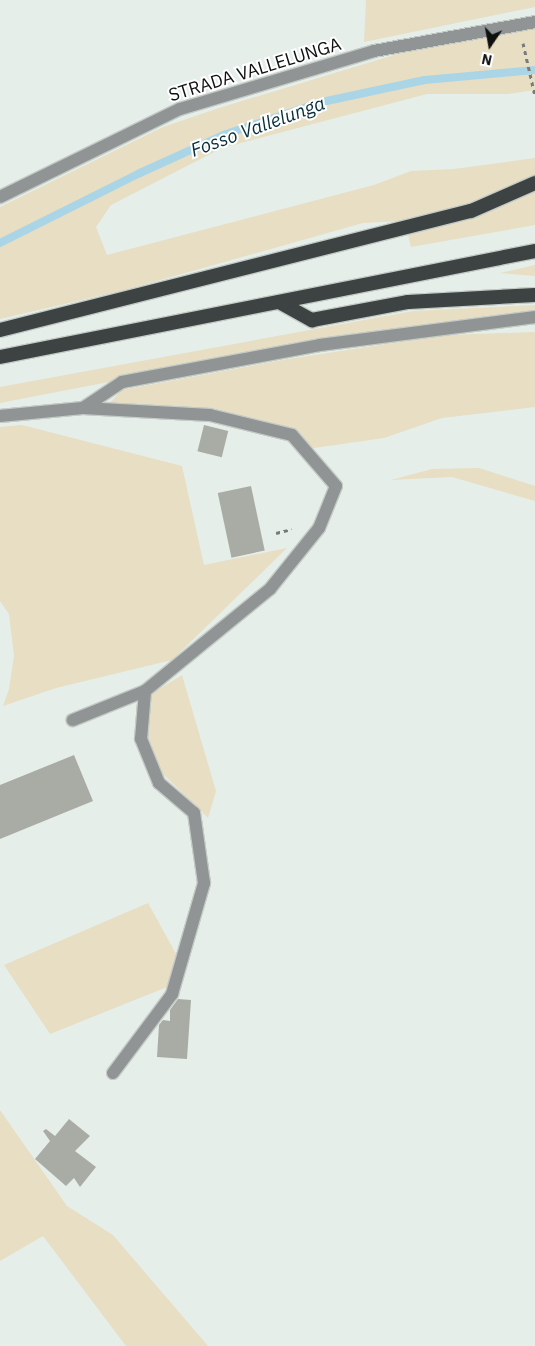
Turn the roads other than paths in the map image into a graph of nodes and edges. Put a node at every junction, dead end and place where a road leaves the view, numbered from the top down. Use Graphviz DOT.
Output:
graph roads {
  1 [pos="535,22"];
  2 [pos="535,183"];
  3 [pos="0,197"];
  4 [pos="535,251"];
  5 [pos="535,295"];
  6 [pos="279,302"];
  7 [pos="535,317"];
  8 [pos="0,330"];
  9 [pos="0,357"];
  10 [pos="83,408"];
  11 [pos="0,416"];
  12 [pos="145,691"];
  13 [pos="73,720"];
  14 [pos="113,1073"];
  1 -- 3 [label="street, STRADA VALLELUNGA"];
  2 -- 8 [label="highway"];
  4 -- 6 [label="highway"];
  5 -- 6 [label="highway"];
  6 -- 9 [label="highway"];
  7 -- 10 [label="street"];
  10 -- 11 [label="street"];
  10 -- 12 [label="street"];
  12 -- 13 [label="street"];
  12 -- 14 [label="street"];
}
